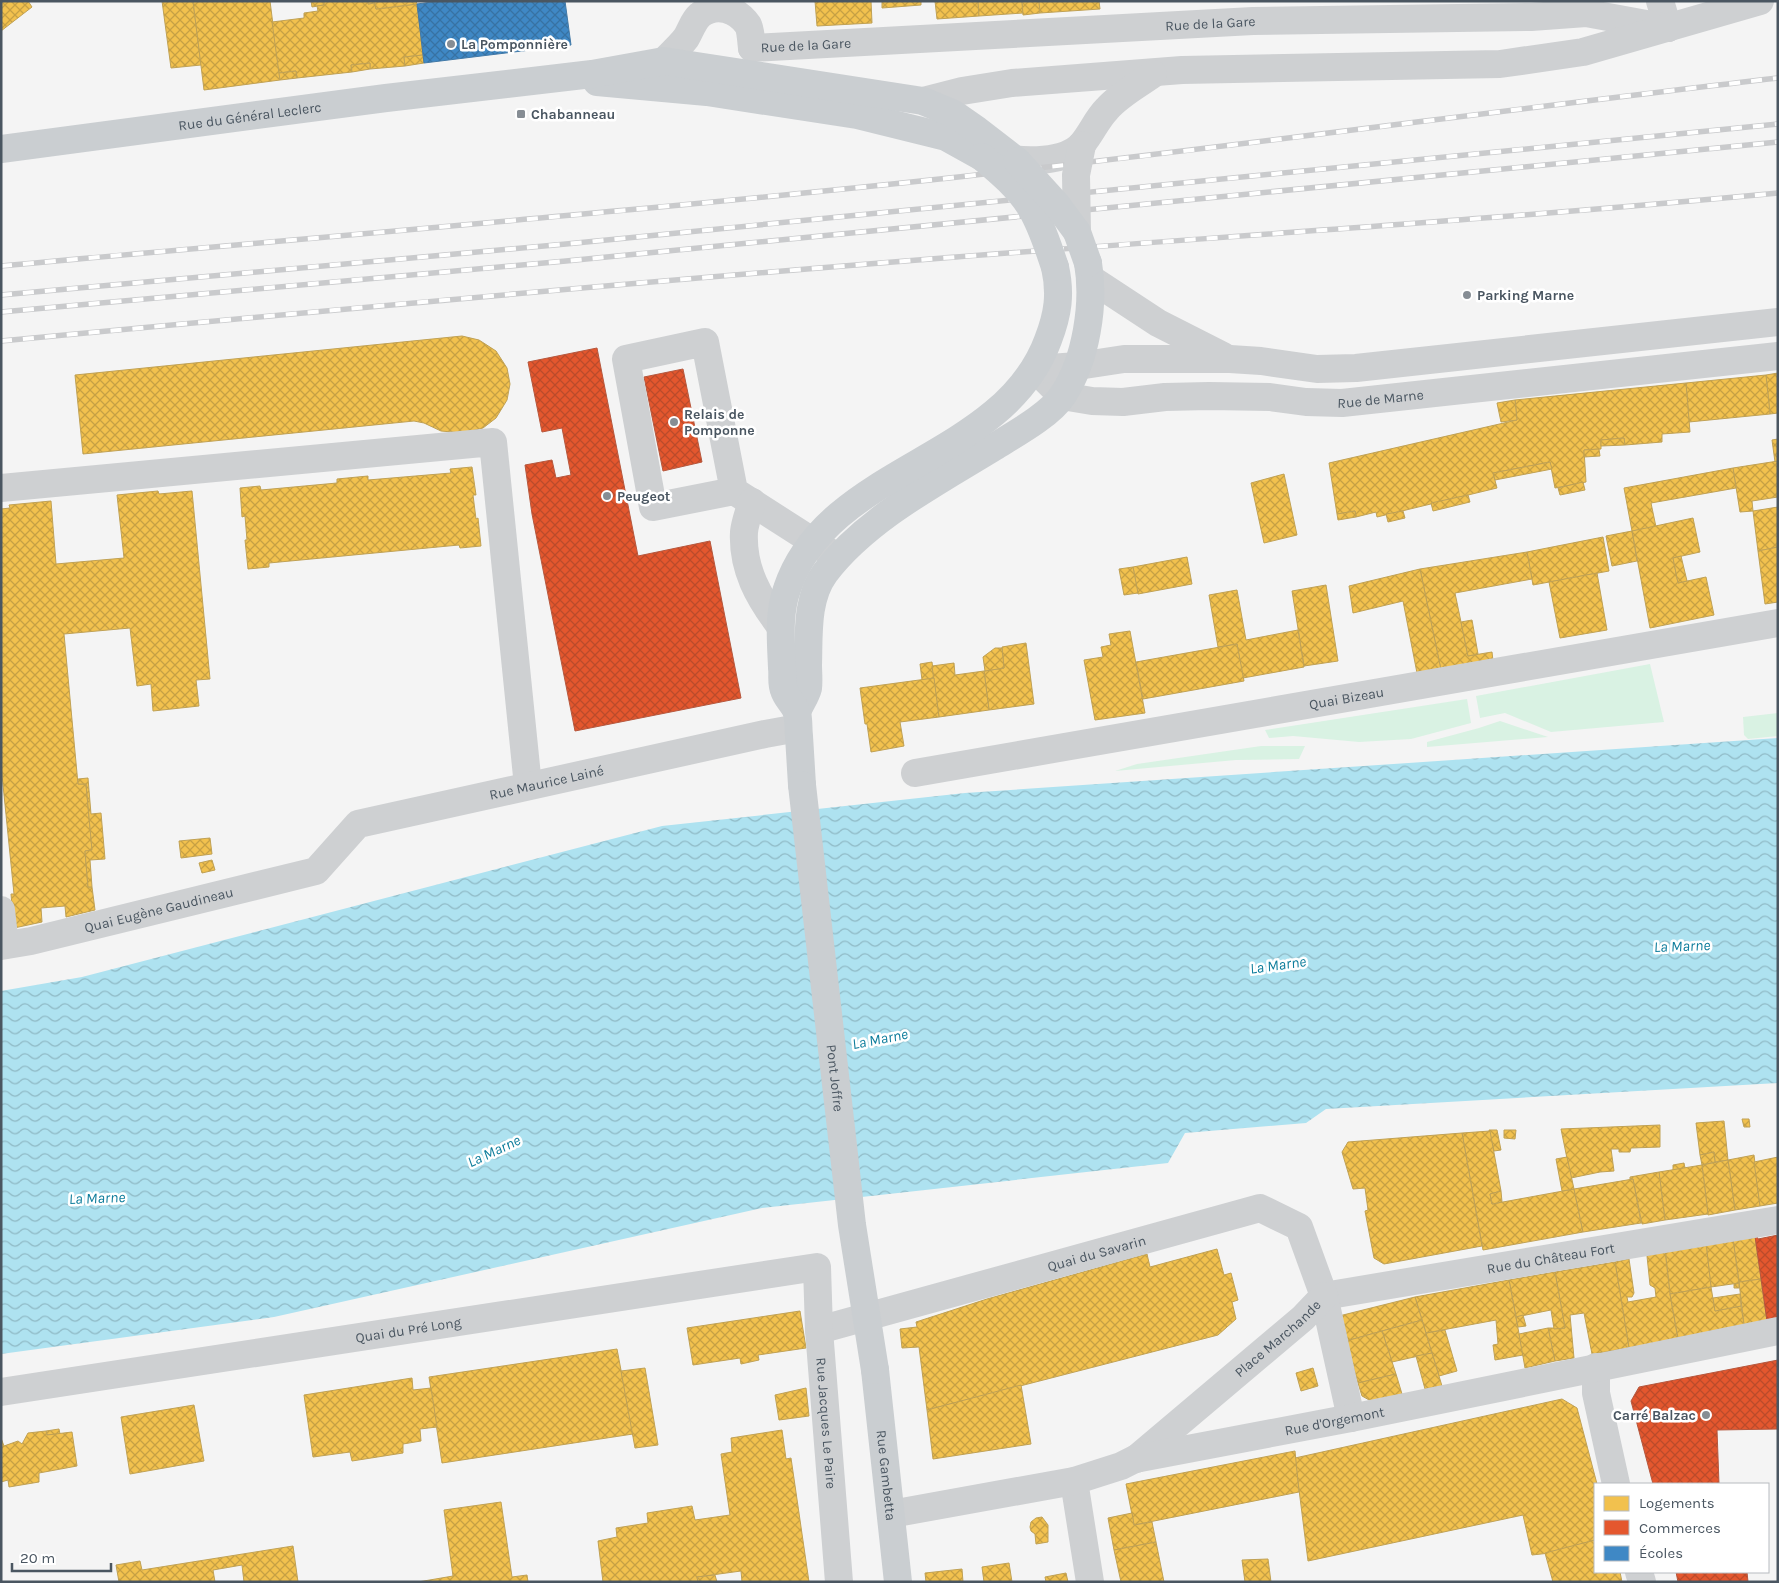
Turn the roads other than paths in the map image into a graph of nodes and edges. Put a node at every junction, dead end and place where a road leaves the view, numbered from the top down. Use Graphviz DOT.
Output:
graph roads {
  1 [pos="1660,1"];
  2 [pos="1760,1"];
  3 [pos="712,5"];
  4 [pos="1668,28"];
  5 [pos="686,38"];
  6 [pos="752,48"];
  7 [pos="664,61"];
  8 [pos="697,66"];
  9 [pos="728,71"];
  10 [pos="1153,74"];
  11 [pos="498,85"];
  12 [pos="707,92"];
  13 [pos="954,114"];
  14 [pos="1082,145"];
  15 [pos="1,149"];
  16 [pos="979,155"];
  17 [pos="1017,161"];
  18 [pos="1076,232"];
  19 [pos="1089,271"];
  20 [pos="1778,322"];
  21 [pos="1778,335"];
  22 [pos="1778,356"];
  23 [pos="1230,359"];
  24 [pos="1078,366"];
  25 [pos="1035,369"];
  26 [pos="1062,396"];
  27 [pos="1,488"];
  28 [pos="743,496"];
  29 [pos="813,540"];
  30 [pos="838,558"];
  31 [pos="1778,623"];
  32 [pos="780,626"];
  33 [pos="797,720"];
  34 [pos="915,773"];
  35 [pos="528,786"];
  36 [pos="316,871"];
  37 [pos="1,910"];
  38 [pos="3,946"];
  39 [pos="1778,1220"];
  40 [pos="817,1266"];
  41 [pos="1324,1296"];
  42 [pos="819,1330"];
  43 [pos="1778,1331"];
  44 [pos="1596,1367"];
  45 [pos="875,1370"];
  46 [pos="1,1392"];
  47 [pos="1351,1418"];
  48 [pos="1135,1460"];
  49 [pos="1074,1481"];
  50 [pos="1616,1483"];
  51 [pos="892,1514"];
  52 [pos="839,1582"];
  53 [pos="898,1582"];
  54 [pos="1090,1582"];
  1 -- 4 [label="street"];
  2 -- 4 [label="street, Rue de la Gare"];
  3 -- 5 [label="street"];
  3 -- 6 [label="street"];
  4 -- 6 [label="street, Rue de la Gare"];
  4 -- 10 [label="street, Rue de la Gare"];
  5 -- 7 [label="street"];
  5 -- 8 [label="street"];
  6 -- 9 [label="street"];
  7 -- 8 [label="main road"];
  7 -- 11 [label="main road"];
  8 -- 9 [label="main road"];
  8 -- 12 [label="street"];
  9 -- 12 [label="street"];
  9 -- 13 [label="main road"];
  10 -- 13 [label="street, Rue de la Gare"];
  10 -- 14 [label="street, Rue de la Gare"];
  11 -- 12 [label="main road"];
  11 -- 15 [label="main road, Rue du Général Leclerc"];
  12 -- 13 [label="main road"];
  13 -- 16 [label="main road"];
  13 -- 17 [label="main road"];
  14 -- 17 [label="street, Rue de la Gare"];
  14 -- 18 [label="street, Rue de la Gare, bridge"];
  16 -- 17 [label="street, Rue de la Gare"];
  16 -- 25 [label="main road, bridge"];
  17 -- 18 [label="main road, bridge"];
  18 -- 19 [label="main road, bridge"];
  19 -- 23 [label="street, Rue de Marne"];
  19 -- 24 [label="main road"];
  20 -- 23 [label="street, Rue de Marne"];
  21 -- 24 [label="street, Rue de Marne"];
  22 -- 26 [label="street, Rue de Marne"];
  23 -- 24 [label="street, Rue de Marne"];
  24 -- 25 [label="street, Rue de Marne"];
  24 -- 26 [label="main road"];
  25 -- 26 [label="street"];
  25 -- 29 [label="main road"];
  26 -- 30 [label="main road"];
  27 -- 35 [label="street"];
  28 -- 28 [label="street"];
  28 -- 29 [label="street"];
  28 -- 32 [label="street"];
  29 -- 30 [label="street"];
  29 -- 32 [label="main road"];
  30 -- 33 [label="main road"];
  31 -- 34 [label="street, Quai Bizeau"];
  32 -- 33 [label="main road"];
  33 -- 35 [label="street, Rue Maurice Lainé"];
  33 -- 45 [label="main road, Pont Joffre, bridge"];
  35 -- 36 [label="street, Rue Maurice Lainé"];
  36 -- 38 [label="street, Quai Eugène Gaudineau"];
  37 -- 38 [label="street"];
  39 -- 41 [label="street, Rue du Château Fort"];
  40 -- 42 [label="street, Rue Jacques Le Paire"];
  40 -- 46 [label="street, Quai du Pré Long"];
  41 -- 42 [label="street, Quai du Savarin"];
  41 -- 47 [label="street, Place Marchande"];
  41 -- 48 [label="street, Place Marchande"];
  42 -- 52 [label="street, Rue Jacques Le Paire"];
  43 -- 44 [label="street, Rue d'Orgemont"];
  44 -- 47 [label="street, Rue d'Orgemont"];
  44 -- 50 [label="street"];
  45 -- 51 [label="main road, Rue Gambetta"];
  47 -- 48 [label="street, Rue d'Orgemont"];
  48 -- 49 [label="street, Rue d'Orgemont"];
  49 -- 51 [label="street, Rue d'Orgemont"];
  49 -- 54 [label="street"];
  51 -- 53 [label="main road, Rue Gambetta"];
}
